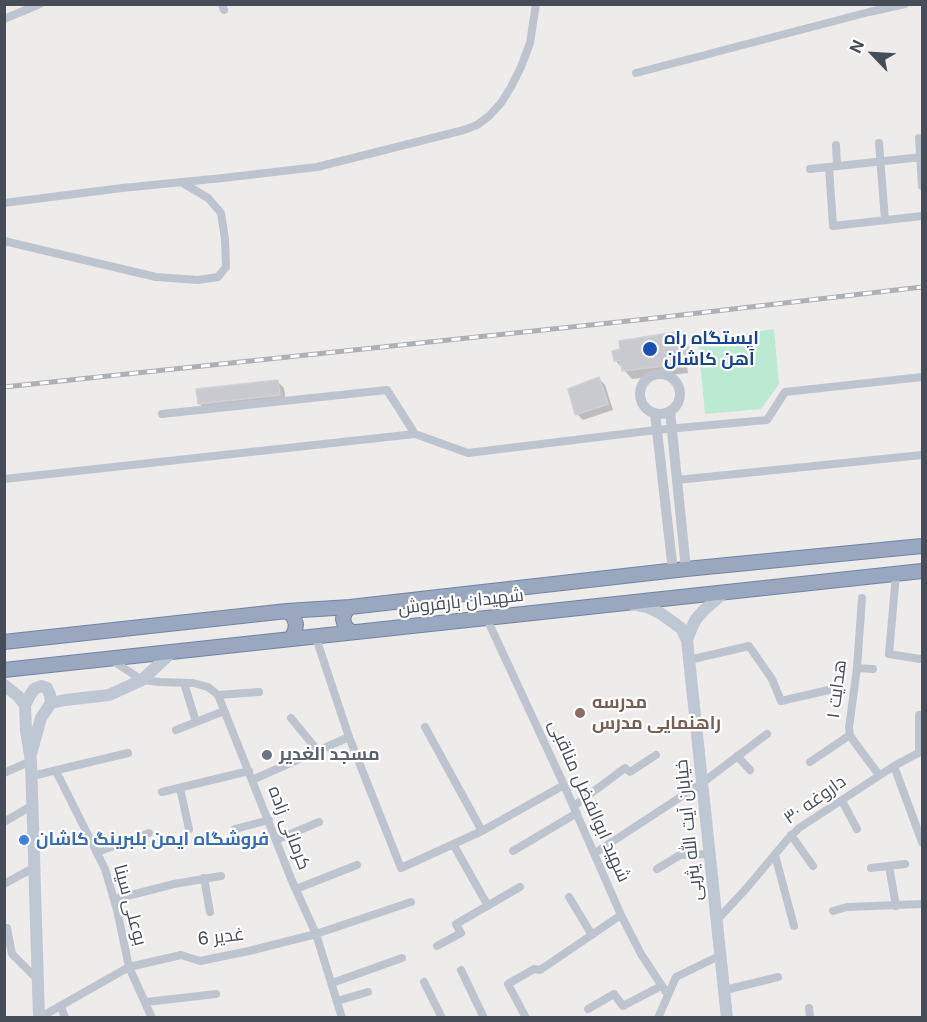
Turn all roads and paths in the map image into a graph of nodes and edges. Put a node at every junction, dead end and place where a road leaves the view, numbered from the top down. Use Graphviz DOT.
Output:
graph roads {
  1 [pos="40,4"];
  2 [pos="537,4"];
  3 [pos="905,4"];
  4 [pos="4,19"];
  5 [pos="636,73"];
  6 [pos="919,138"];
  7 [pos="879,143"];
  8 [pos="836,145"];
  9 [pos="922,157"];
  10 [pos="880,161"];
  11 [pos="833,166"];
  12 [pos="810,169"];
  13 [pos="181,182"];
  14 [pos="922,186"];
  15 [pos="4,203"];
  16 [pos="922,216"];
  17 [pos="885,220"];
  18 [pos="4,241"];
  19 [pos="922,377"];
  20 [pos="670,411"];
  21 [pos="654,413"];
  22 [pos="162,414"];
  23 [pos="672,429"];
  24 [pos="656,430"];
  25 [pos="416,434"];
  26 [pos="922,455"];
  27 [pos="4,479"];
  28 [pos="677,480"];
  29 [pos="662,481"];
  30 [pos="922,546"];
  31 [pos="680,570"];
  32 [pos="922,571"];
  33 [pos="896,574"];
  34 [pos="725,592"];
  35 [pos="862,598"];
  36 [pos="624,602"];
  37 [pos="350,607"];
  38 [pos="287,612"];
  39 [pos="486,617"];
  40 [pos="351,632"];
  41 [pos="315,635"];
  42 [pos="291,638"];
  43 [pos="687,639"];
  44 [pos="4,642"];
  45 [pos="172,652"];
  46 [pos="110,659"];
  47 [pos="920,659"];
  48 [pos="689,660"];
  49 [pos="857,668"];
  50 [pos="873,669"];
  51 [pos="4,670"];
  52 [pos="142,680"];
  53 [pos="184,683"];
  54 [pos="4,685"];
  55 [pos="833,689"];
  56 [pos="259,692"];
  57 [pos="218,695"];
  58 [pos="51,703"];
  59 [pos="25,705"];
  60 [pos="224,711"];
  61 [pos="919,715"];
  62 [pos="291,718"];
  63 [pos="196,722"];
  64 [pos="424,727"];
  65 [pos="176,730"];
  66 [pos="767,734"];
  67 [pos="850,735"];
  68 [pos="349,737"];
  69 [pos="318,751"];
  70 [pos="921,751"];
  71 [pos="128,753"];
  72 [pos="656,755"];
  73 [pos="737,756"];
  74 [pos="31,757"];
  75 [pos="810,762"];
  76 [pos="894,766"];
  77 [pos="56,771"];
  78 [pos="750,771"];
  79 [pos="4,773"];
  80 [pos="32,776"];
  81 [pos="251,776"];
  82 [pos="879,776"];
  83 [pos="702,783"];
  84 [pos="564,785"];
  85 [pos="180,788"];
  86 [pos="162,792"];
  87 [pos="842,801"];
  88 [pos="33,805"];
  89 [pos="575,809"];
  90 [pos="268,820"];
  91 [pos="4,822"];
  92 [pos="319,822"];
  93 [pos="189,829"];
  94 [pos="235,829"];
  95 [pos="857,829"];
  96 [pos="482,831"];
  97 [pos="149,833"];
  98 [pos="791,835"];
  99 [pos="276,840"];
  100 [pos="922,842"];
  101 [pos="453,844"];
  102 [pos="513,851"];
  103 [pos="97,852"];
  104 [pos="595,853"];
  105 [pos="710,854"];
  106 [pos="775,855"];
  107 [pos="905,864"];
  108 [pos="357,866"];
  109 [pos="813,866"];
  110 [pos="889,866"];
  111 [pos="35,867"];
  112 [pos="871,868"];
  113 [pos="657,869"];
  114 [pos="221,876"];
  115 [pos="204,878"];
  116 [pos="4,884"];
  117 [pos="520,887"];
  118 [pos="296,889"];
  119 [pos="569,897"];
  120 [pos="114,899"];
  121 [pos="411,902"];
  122 [pos="922,904"];
  123 [pos="488,906"];
  124 [pos="896,906"];
  125 [pos="210,912"];
  126 [pos="833,912"];
  127 [pos="621,915"];
  128 [pos="717,920"];
  129 [pos="794,926"];
  130 [pos="7,927"];
  131 [pos="316,934"];
  132 [pos="592,935"];
  133 [pos="437,946"];
  134 [pos="721,955"];
  135 [pos="402,958"];
  136 [pos="129,967"];
  137 [pos="461,970"];
  138 [pos="778,977"];
  139 [pos="38,980"];
  140 [pos="424,982"];
  141 [pos="332,983"];
  142 [pos="661,986"];
  143 [pos="724,990"];
  144 [pos="368,992"];
  145 [pos="216,994"];
  146 [pos="668,995"];
  147 [pos="338,1001"];
  148 [pos="146,1002"];
  149 [pos="61,1006"];
  150 [pos="809,1008"];
  151 [pos="588,1009"];
  152 [pos="39,1017"];
  153 [pos="65,1017"];
  154 [pos="152,1017"];
  155 [pos="342,1017"];
  156 [pos="442,1017"];
  157 [pos="484,1017"];
  158 [pos="526,1017"];
  159 [pos="658,1017"];
  160 [pos="728,1017"];
  161 [pos="810,1017"];
  1 -- 4 [label="street"];
  2 -- 13 [label="street"];
  3 -- 5 [label="street"];
  6 -- 9 [label="street"];
  7 -- 10 [label="street"];
  8 -- 11 [label="street"];
  9 -- 10 [label="street"];
  9 -- 14 [label="street"];
  10 -- 11 [label="street"];
  10 -- 17 [label="street"];
  11 -- 12 [label="street"];
  11 -- 17 [label="street"];
  13 -- 15 [label="street"];
  13 -- 18 [label="street"];
  16 -- 17 [label="street"];
  19 -- 23 [label="street"];
  20 -- 21 [label="street"];
  20 -- 21 [label="street"];
  20 -- 23 [label="street"];
  21 -- 24 [label="street"];
  22 -- 25 [label="street"];
  23 -- 24 [label="street"];
  23 -- 28 [label="street"];
  24 -- 25 [label="street"];
  24 -- 29 [label="street"];
  25 -- 27 [label="street"];
  26 -- 28 [label="street"];
  28 -- 29 [label="street"];
  28 -- 31 [label="street"];
  29 -- 31 [label="street"];
  30 -- 31 [label="highway, شهیدان بارفروش"];
  31 -- 37 [label="highway, شهیدان بارفروش"];
  32 -- 33 [label="highway, شهیدان بارفروش"];
  33 -- 34 [label="highway, شهیدان بارفروش"];
  33 -- 47 [label="street"];
  34 -- 36 [label="highway, شهیدان بارفروش"];
  34 -- 43 [label="main road"];
  35 -- 49 [label="street, هدایت ۱"];
  36 -- 39 [label="highway, شهیدان بارفروش"];
  36 -- 43 [label="main road"];
  37 -- 38 [label="highway, شهیدان بارفروش"];
  37 -- 40 [label="highway"];
  38 -- 42 [label="highway"];
  38 -- 44 [label="highway, شهیدان بارفروش"];
  39 -- 40 [label="highway, شهیدان بارفروش"];
  39 -- 84 [label="street, شهید ابوالفضل مناقبی"];
  40 -- 41 [label="highway, شهیدان بارفروش"];
  41 -- 42 [label="highway, شهیدان بارفروش"];
  41 -- 68 [label="street"];
  42 -- 45 [label="highway, شهیدان بارفروش"];
  43 -- 48 [label="main road, خیابان آیت الله یثربی"];
  45 -- 46 [label="highway, شهیدان بارفروش"];
  45 -- 52 [label="main road"];
  46 -- 51 [label="highway, شهیدان بارفروش"];
  46 -- 52 [label="street"];
  48 -- 55 [label="street"];
  48 -- 83 [label="main road, خیابان آیت الله یثربی"];
  49 -- 50 [label="street"];
  49 -- 67 [label="street, هدایت ۱"];
  52 -- 53 [label="street"];
  52 -- 58 [label="main road"];
  53 -- 57 [label="street"];
  53 -- 63 [label="street"];
  54 -- 59 [label="main road"];
  56 -- 57 [label="street"];
  57 -- 60 [label="street, کرمانی زاده"];
  58 -- 59 [label="main road"];
  58 -- 74 [label="main road"];
  59 -- 74 [label="main road"];
  60 -- 63 [label="street"];
  60 -- 81 [label="street, کرمانی زاده"];
  61 -- 70 [label="street"];
  62 -- 69 [label="street"];
  63 -- 65 [label="street"];
  64 -- 96 [label="street"];
  66 -- 73 [label="street"];
  67 -- 75 [label="street"];
  67 -- 82 [label="street, هدایت ۱"];
  68 -- 69 [label="street"];
  68 -- 101 [label="street"];
  69 -- 81 [label="street"];
  70 -- 76 [label="street, داروغه ۳۰"];
  71 -- 77 [label="street"];
  72 -- 89 [label="street"];
  73 -- 78 [label="street"];
  73 -- 83 [label="street"];
  74 -- 79 [label="street"];
  74 -- 80 [label="main road"];
  76 -- 82 [label="street, داروغه ۳۰"];
  76 -- 100 [label="street"];
  77 -- 80 [label="street"];
  77 -- 103 [label="street, بوعلی سینا"];
  80 -- 88 [label="main road"];
  81 -- 85 [label="street"];
  81 -- 90 [label="street, کرمانی زاده"];
  82 -- 87 [label="street, داروغه ۳۰"];
  83 -- 104 [label="street"];
  83 -- 105 [label="main road, خیابان آیت الله یثربی"];
  84 -- 89 [label="street, شهید ابوالفضل مناقبی"];
  84 -- 96 [label="street"];
  85 -- 86 [label="street"];
  85 -- 93 [label="street"];
  87 -- 95 [label="street"];
  87 -- 98 [label="street, داروغه ۳۰"];
  88 -- 91 [label="street"];
  88 -- 111 [label="main road"];
  89 -- 102 [label="street"];
  89 -- 104 [label="street, شهید ابوالفضل مناقبی"];
  90 -- 94 [label="street"];
  90 -- 99 [label="street, کرمانی زاده"];
  92 -- 99 [label="street"];
  96 -- 101 [label="street"];
  97 -- 103 [label="street"];
  98 -- 106 [label="street, داروغه ۳۰"];
  98 -- 109 [label="street"];
  99 -- 118 [label="street, کرمانی زاده"];
  101 -- 123 [label="street"];
  103 -- 120 [label="street, بوعلی سینا"];
  104 -- 127 [label="street, شهید ابوالفضل مناقبی"];
  105 -- 113 [label="street"];
  105 -- 128 [label="main road, خیابان آیت الله یثربی"];
  106 -- 128 [label="street, داروغه ۳۰"];
  106 -- 129 [label="street"];
  107 -- 110 [label="street"];
  108 -- 118 [label="street"];
  110 -- 112 [label="street"];
  110 -- 124 [label="street"];
  111 -- 116 [label="street"];
  111 -- 139 [label="main road"];
  114 -- 115 [label="street"];
  115 -- 120 [label="street"];
  115 -- 125 [label="street"];
  117 -- 123 [label="street"];
  118 -- 131 [label="street, کرمانی زاده"];
  119 -- 132 [label="street"];
  120 -- 136 [label="street, بوعلی سینا"];
  121 -- 131 [label="street, غدیر 6"];
  122 -- 124 [label="street"];
  123 -- 133 [label="street"];
  124 -- 126 [label="street"];
  127 -- 132 [label="street"];
  127 -- 142 [label="street, شهید ابوالفضل مناقبی"];
  128 -- 134 [label="main road, خیابان آیت الله یثربی"];
  130 -- 139 [label="street"];
  131 -- 136 [label="street, غدیر 6"];
  131 -- 141 [label="street, کرمانی زاده"];
  132 -- 158 [label="street"];
  134 -- 143 [label="main road, خیابان آیت الله یثربی"];
  134 -- 146 [label="street"];
  135 -- 141 [label="street"];
  136 -- 148 [label="street, بوعلی سینا"];
  136 -- 149 [label="street, غدیر 6"];
  137 -- 157 [label="street"];
  138 -- 143 [label="street"];
  139 -- 152 [label="main road"];
  140 -- 156 [label="street"];
  141 -- 147 [label="street, کرمانی زاده"];
  142 -- 146 [label="street, شهید ابوالفضل مناقبی"];
  142 -- 151 [label="street"];
  143 -- 160 [label="main road, خیابان آیت الله یثربی"];
  144 -- 147 [label="street"];
  145 -- 148 [label="street"];
  146 -- 159 [label="street"];
  147 -- 155 [label="street, کرمانی زاده"];
  148 -- 154 [label="street, بوعلی سینا"];
  149 -- 152 [label="street, غدیر 6"];
  149 -- 153 [label="street"];
  150 -- 161 [label="street"];
}
